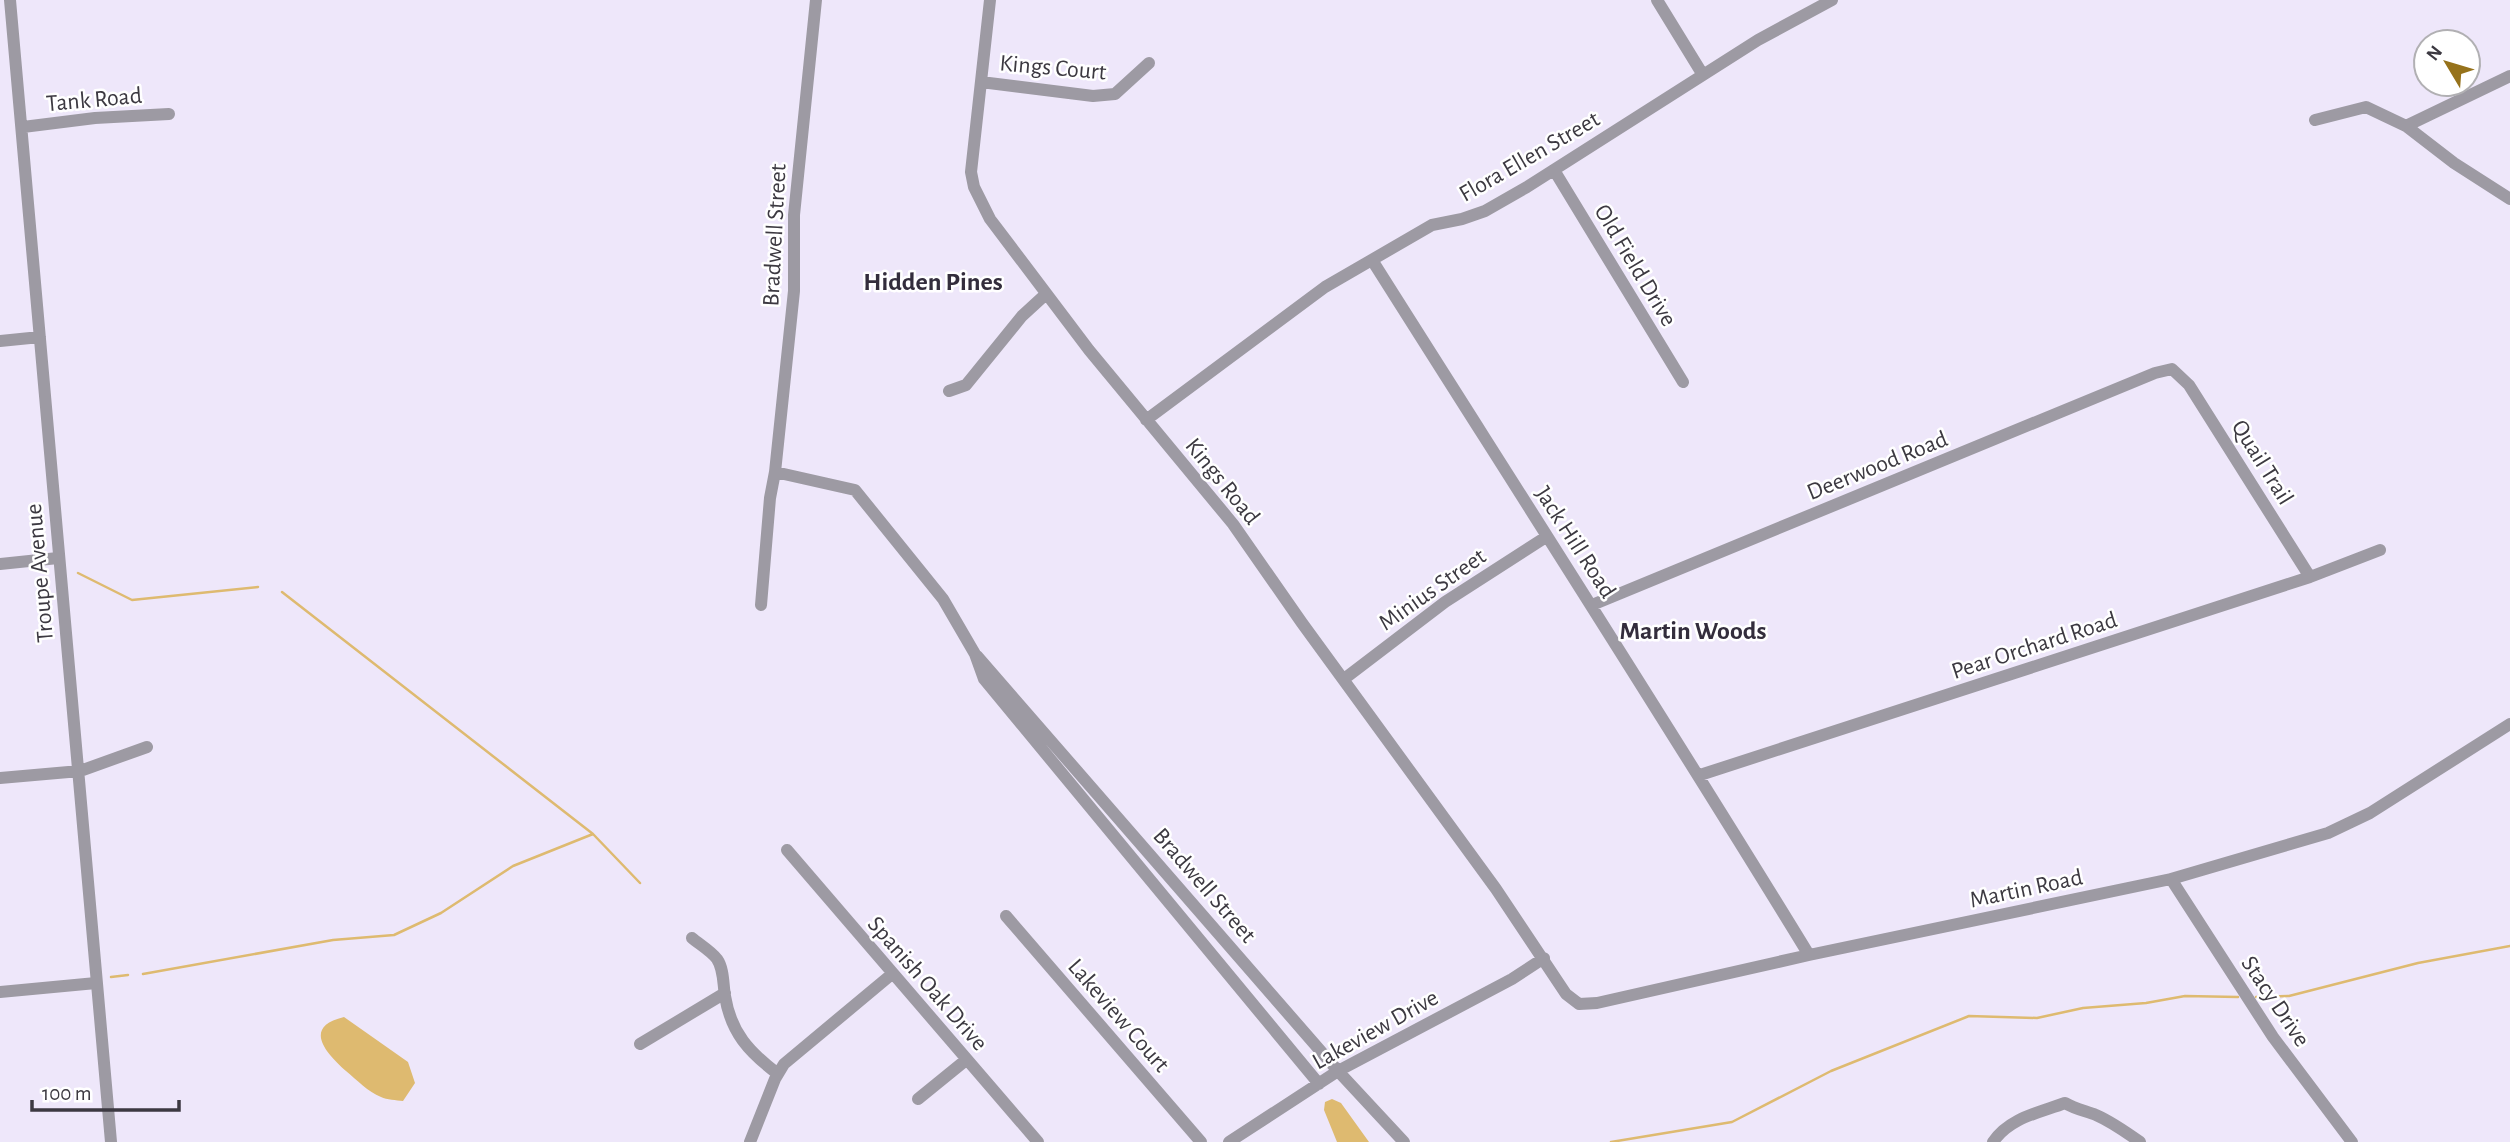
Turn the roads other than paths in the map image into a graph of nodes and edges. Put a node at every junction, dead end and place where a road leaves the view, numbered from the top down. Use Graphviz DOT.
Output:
graph roads {
  1 [pos="10,0"];
  2 [pos="816,0"];
  3 [pos="989,0"];
  4 [pos="1657,0"];
  5 [pos="1832,0"];
  6 [pos="1149,63"];
  7 [pos="1703,75"];
  8 [pos="2510,76"];
  9 [pos="981,82"];
  10 [pos="169,114"];
  11 [pos="2315,120"];
  12 [pos="2406,126"];
  13 [pos="23,127"];
  14 [pos="1554,170"];
  15 [pos="2510,199"];
  16 [pos="1372,260"];
  17 [pos="1046,293"];
  18 [pos="40,337"];
  19 [pos="0,341"];
  20 [pos="2177,373"];
  21 [pos="1683,382"];
  22 [pos="949,391"];
  23 [pos="1146,419"];
  24 [pos="775,472"];
  25 [pos="1546,537"];
  26 [pos="2380,550"];
  27 [pos="58,558"];
  28 [pos="0,564"];
  29 [pos="2310,577"];
  30 [pos="761,605"];
  31 [pos="1592,605"];
  32 [pos="975,654"];
  33 [pos="1344,679"];
  34 [pos="2510,724"];
  35 [pos="147,747"];
  36 [pos="80,771"];
  37 [pos="1700,775"];
  38 [pos="0,778"];
  39 [pos="787,850"];
  40 [pos="2171,879"];
  41 [pos="1006,916"];
  42 [pos="692,938"];
  43 [pos="1810,955"];
  44 [pos="1544,958"];
  45 [pos="892,974"];
  46 [pos="96,983"];
  47 [pos="0,992"];
  48 [pos="725,993"];
  49 [pos="640,1044"];
  50 [pos="966,1060"];
  51 [pos="1338,1071"];
  52 [pos="778,1074"];
  53 [pos="1319,1084"];
  54 [pos="918,1100"];
  55 [pos="111,1142"];
  56 [pos="750,1142"];
  57 [pos="1038,1142"];
  58 [pos="1200,1142"];
  59 [pos="1229,1142"];
  60 [pos="1404,1142"];
  61 [pos="1993,1142"];
  62 [pos="2140,1142"];
  63 [pos="2352,1142"];
  1 -- 13 [label="street, Troupe Avenue"];
  2 -- 24 [label="street, Bradwell Street"];
  3 -- 9 [label="street, Kings Road"];
  4 -- 7 [label="street"];
  5 -- 7 [label="street, Flora Ellen Street"];
  6 -- 9 [label="street, Kings Court"];
  7 -- 14 [label="street, Flora Ellen Street"];
  8 -- 12 [label="street"];
  9 -- 17 [label="street, Kings Road"];
  10 -- 13 [label="street, Tank Road"];
  11 -- 12 [label="street"];
  12 -- 15 [label="street"];
  13 -- 18 [label="street, Troupe Avenue"];
  14 -- 16 [label="street, Flora Ellen Street"];
  14 -- 21 [label="street, Old Field Drive"];
  16 -- 23 [label="street, Flora Ellen Street"];
  16 -- 25 [label="street, Jack Hill Road"];
  17 -- 22 [label="street"];
  17 -- 23 [label="street, Kings Road"];
  18 -- 19 [label="street"];
  18 -- 27 [label="street, Troupe Avenue"];
  20 -- 29 [label="street, Quail Trail"];
  20 -- 31 [label="street, Deerwood Road"];
  23 -- 33 [label="street, Kings Road"];
  24 -- 30 [label="street, Bradwell Street"];
  24 -- 32 [label="street, Bradwell Street"];
  25 -- 31 [label="street, Jack Hill Road"];
  25 -- 33 [label="street, Minius Street"];
  26 -- 29 [label="street, Pear Orchard Road"];
  27 -- 28 [label="street"];
  27 -- 36 [label="street, Troupe Avenue"];
  29 -- 37 [label="street, Pear Orchard Road"];
  31 -- 37 [label="street, Jack Hill Road"];
  32 -- 51 [label="street, Bradwell Street"];
  32 -- 53 [label="street, Bradwell Street"];
  33 -- 44 [label="street, Kings Road"];
  34 -- 40 [label="street, Martin Road"];
  35 -- 36 [label="street"];
  36 -- 38 [label="street"];
  36 -- 46 [label="street, Troupe Avenue"];
  37 -- 43 [label="street, Jack Hill Road"];
  39 -- 45 [label="street, Spanish Oak Drive"];
  40 -- 43 [label="street, Martin Road"];
  40 -- 63 [label="street, Stacy Drive"];
  41 -- 58 [label="street, Lakeview Court"];
  42 -- 48 [label="street"];
  43 -- 44 [label="street, Martin Road"];
  44 -- 51 [label="street, Lakeview Drive"];
  45 -- 50 [label="street, Spanish Oak Drive"];
  45 -- 52 [label="street"];
  46 -- 47 [label="street"];
  46 -- 55 [label="street, Troupe Avenue"];
  48 -- 49 [label="street"];
  48 -- 52 [label="street"];
  50 -- 54 [label="street"];
  50 -- 57 [label="street, Spanish Oak Drive"];
  51 -- 53 [label="street, Lakeview Drive"];
  51 -- 60 [label="street, Bradwell Street"];
  52 -- 56 [label="street"];
  53 -- 59 [label="street, Lakeview Drive"];
  61 -- 62 [label="street"];
}
